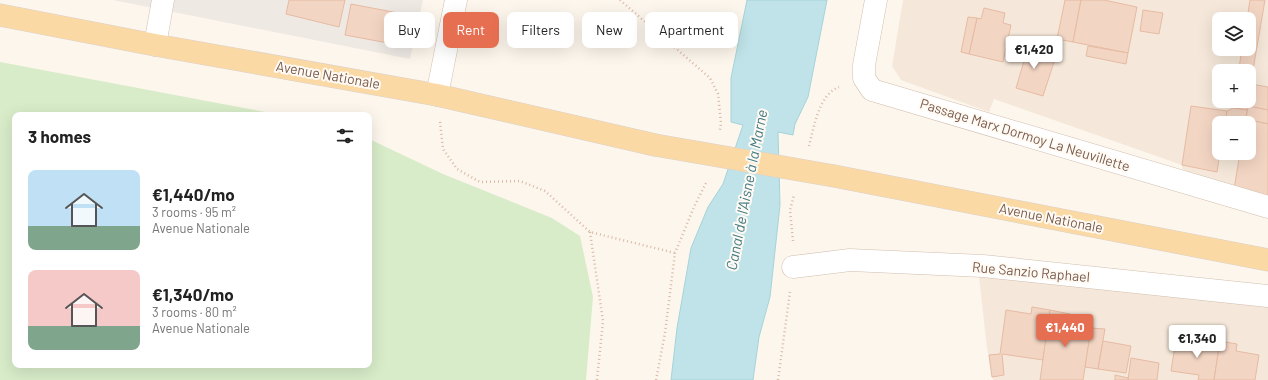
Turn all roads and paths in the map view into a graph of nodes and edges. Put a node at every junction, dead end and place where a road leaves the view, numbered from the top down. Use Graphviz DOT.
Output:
graph roads {
  1 [pos="163,0"];
  2 [pos="456,0"];
  3 [pos="876,0"];
  4 [pos="0,15"];
  5 [pos="155,45"];
  6 [pos="864,78"];
  7 [pos="438,95"];
  8 [pos="808,150"];
  9 [pos="794,195"];
  10 [pos="1268,208"];
  11 [pos="590,232"];
  12 [pos="675,253"];
  13 [pos="1268,260"];
  14 [pos="793,267"];
  15 [pos="1268,296"];
  16 [pos="597,380"];
  17 [pos="778,380"];
  1 -- 5 [label="street"];
  2 -- 7 [label="street"];
  3 -- 6 [label="street"];
  4 -- 5 [label="main road, Avenue Nationale"];
  5 -- 7 [label="main road, Avenue Nationale"];
  6 -- 8 [label="path"];
  6 -- 10 [label="street, Passage Marx Dormoy La Neuvillette"];
  7 -- 11 [label="path"];
  7 -- 13 [label="main road, Avenue Nationale, bridge"];
  9 -- 14 [label="path"];
  11 -- 12 [label="path"];
  11 -- 16 [label="path"];
  14 -- 15 [label="street, Rue Sanzio Raphael"];
  14 -- 17 [label="path"];
}
